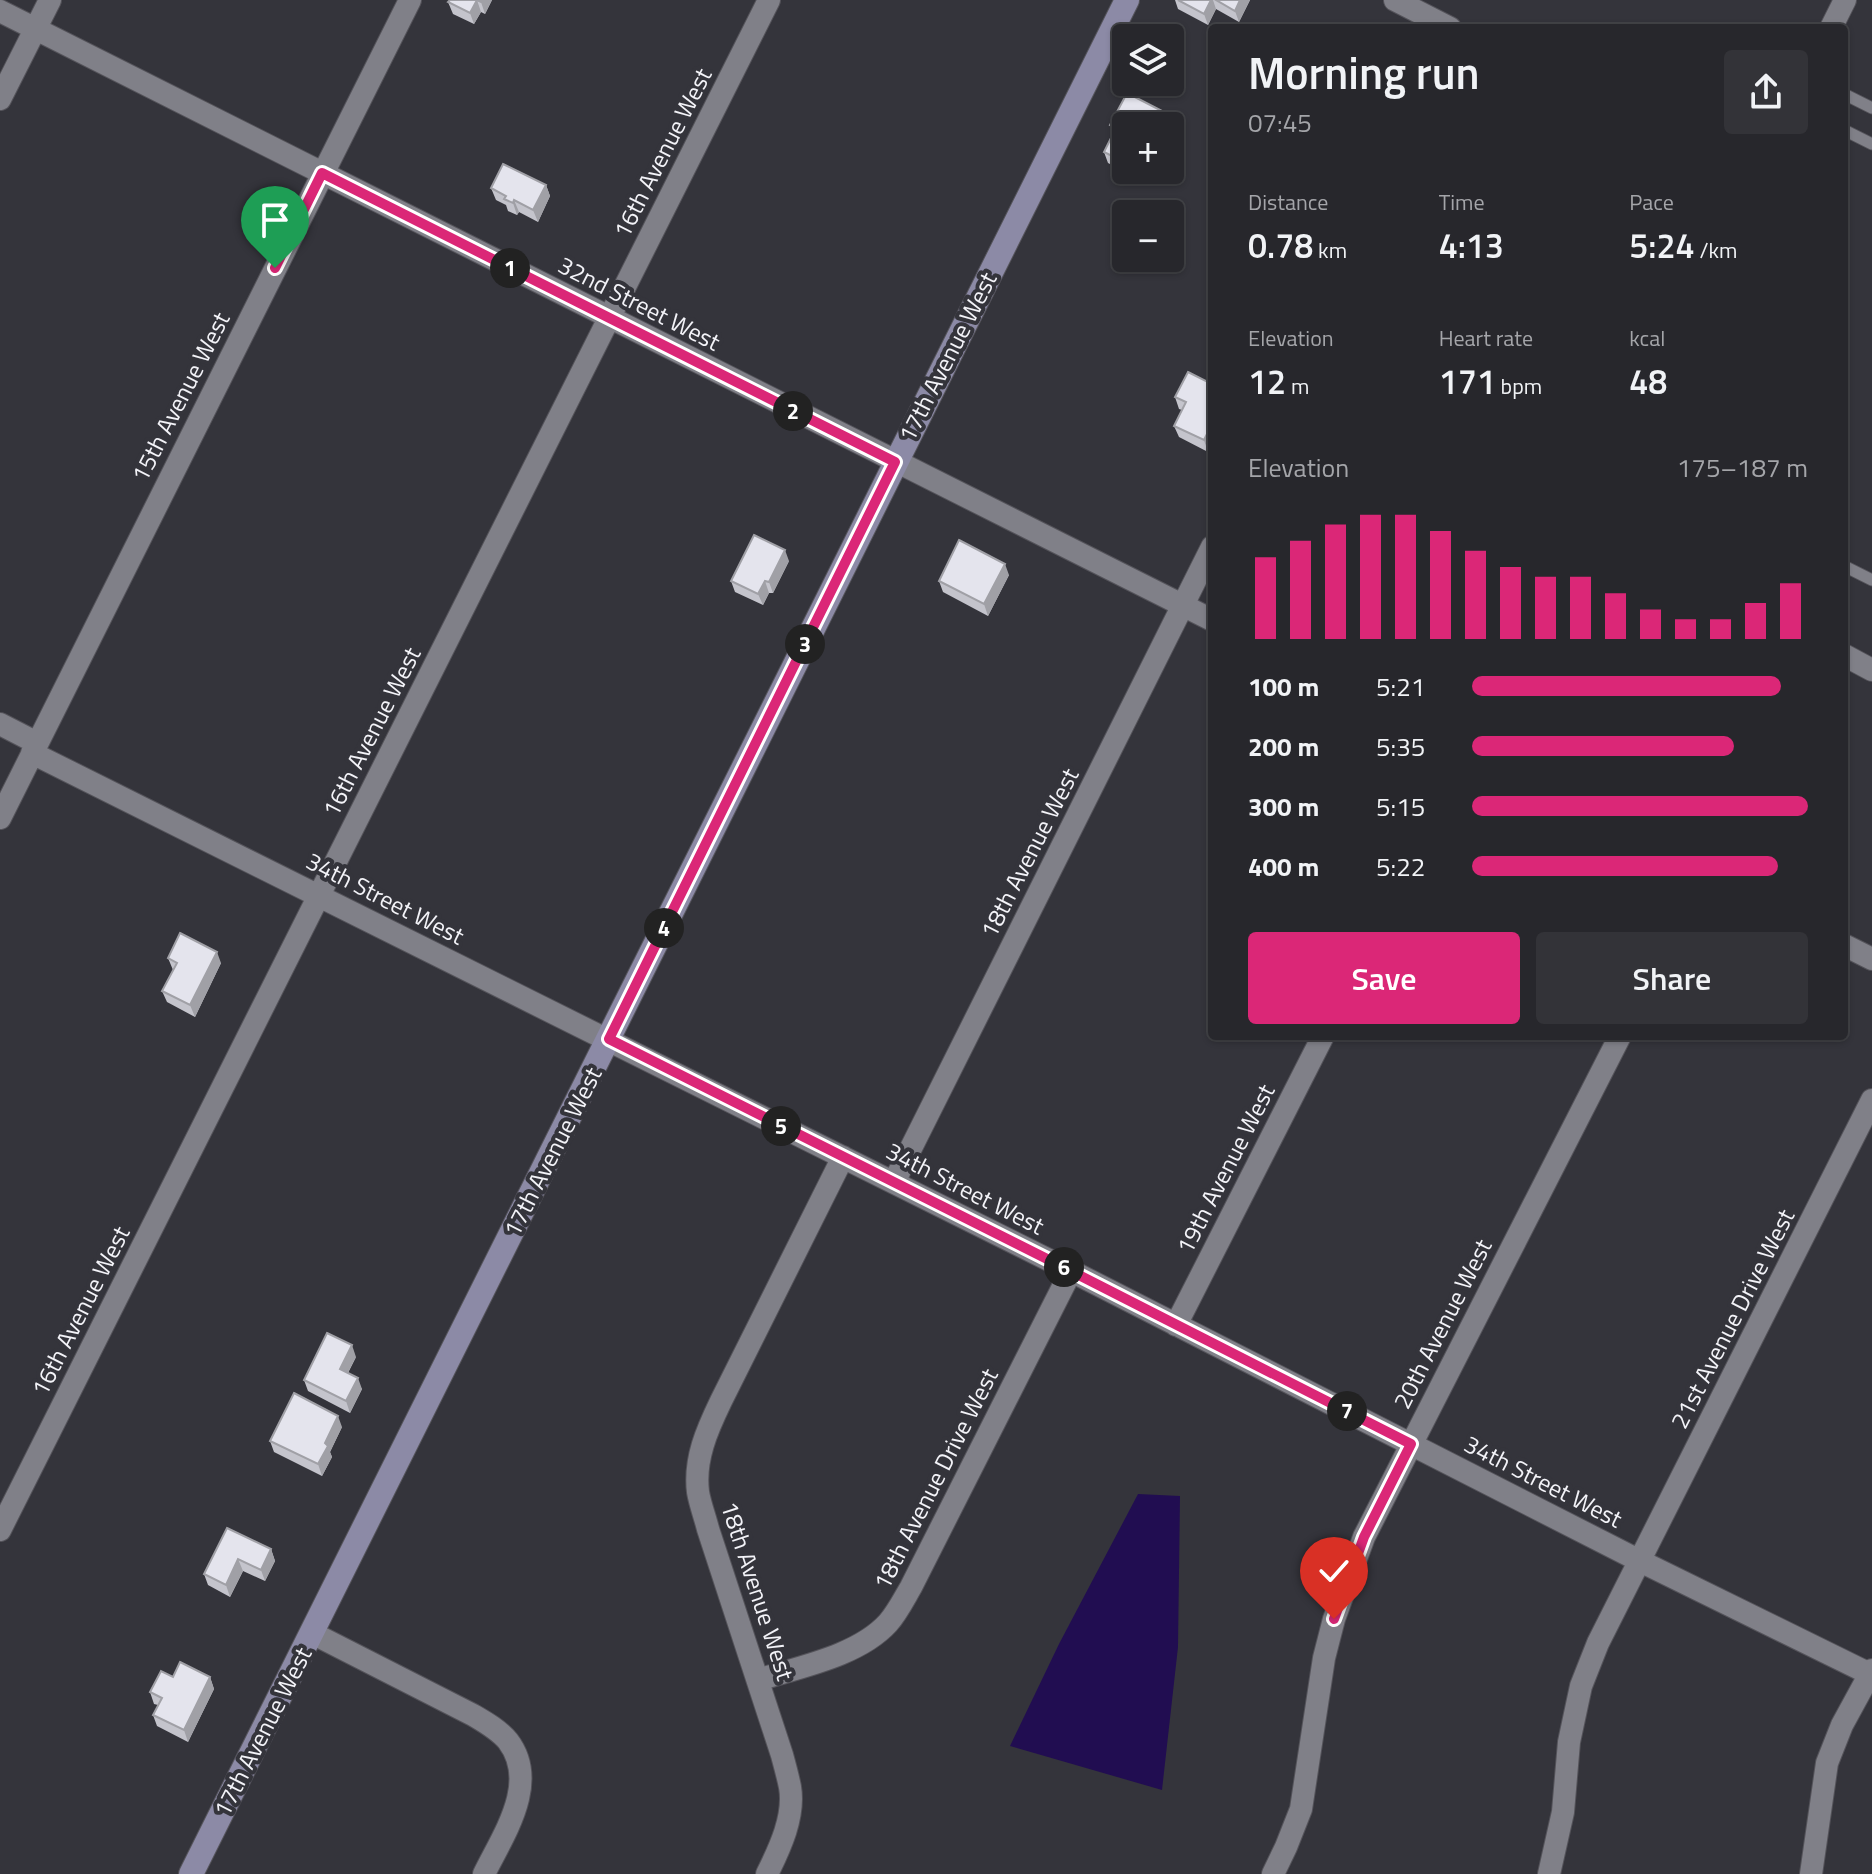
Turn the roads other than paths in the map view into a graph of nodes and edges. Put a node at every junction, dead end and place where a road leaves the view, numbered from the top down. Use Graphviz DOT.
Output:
graph roads {
  1 [pos="50,0"];
  2 [pos="410,0"];
  3 [pos="769,0"];
  4 [pos="1127,0"];
  5 [pos="1395,0"];
  6 [pos="1845,0"];
  7 [pos="0,11"];
  8 [pos="1442,24"];
  9 [pos="1833,24"];
  10 [pos="35,29"];
  11 [pos="1848,96"];
  12 [pos="0,99"];
  13 [pos="1872,108"];
  14 [pos="1848,132"];
  15 [pos="1872,144"];
  16 [pos="322,173"];
  17 [pos="610,319"];
  18 [pos="895,462"];
  19 [pos="1208,555"];
  20 [pos="1848,568"];
  21 [pos="1872,580"];
  22 [pos="1183,605"];
  23 [pos="1208,618"];
  24 [pos="1848,657"];
  25 [pos="1872,670"];
  26 [pos="0,724"];
  27 [pos="35,748"];
  28 [pos="0,818"];
  29 [pos="319,894"];
  30 [pos="1848,947"];
  31 [pos="1872,959"];
  32 [pos="609,1039"];
  33 [pos="1321,1040"];
  34 [pos="1618,1040"];
  35 [pos="1872,1100"];
  36 [pos="843,1157"];
  37 [pos="894,1182"];
  38 [pos="1071,1271"];
  39 [pos="1176,1325"];
  40 [pos="1411,1444"];
  41 [pos="0,1530"];
  42 [pos="1640,1561"];
  43 [pos="312,1633"];
  44 [pos="1871,1673"];
  45 [pos="758,1680"];
  46 [pos="191,1874"];
  47 [pos="484,1874"];
  48 [pos="767,1874"];
  49 [pos="1273,1874"];
  50 [pos="1549,1874"];
  51 [pos="1811,1874"];
  1 -- 10 [label="street"];
  2 -- 16 [label="street, 15th Avenue West"];
  3 -- 17 [label="street, 16th Avenue West"];
  4 -- 18 [label="street, 17th Avenue West"];
  5 -- 8 [label="street"];
  6 -- 9 [label="street"];
  7 -- 10 [label="street, 32nd Street West"];
  10 -- 12 [label="street"];
  10 -- 16 [label="street, 32nd Street West"];
  11 -- 13 [label="lane"];
  14 -- 15 [label="lane"];
  16 -- 17 [label="street, 32nd Street West"];
  16 -- 27 [label="street, 15th Avenue West"];
  17 -- 18 [label="street, 32nd Street West"];
  17 -- 29 [label="street, 16th Avenue West"];
  18 -- 22 [label="street, 32nd Street West"];
  18 -- 32 [label="street, 17th Avenue West"];
  19 -- 22 [label="street, 18th Avenue West"];
  20 -- 21 [label="lane"];
  22 -- 23 [label="street, 32nd Street West"];
  22 -- 37 [label="street, 18th Avenue West"];
  24 -- 25 [label="street"];
  26 -- 27 [label="street, 34th Street West"];
  27 -- 28 [label="street, 15th Avenue West"];
  27 -- 29 [label="street, 34th Street West"];
  29 -- 32 [label="street, 34th Street West"];
  29 -- 41 [label="street, 16th Avenue West"];
  30 -- 31 [label="street"];
  32 -- 36 [label="street, 34th Street West"];
  32 -- 43 [label="street, 17th Avenue West"];
  33 -- 39 [label="street, 19th Avenue West"];
  34 -- 40 [label="street, 20th Avenue West"];
  35 -- 42 [label="street, 21st Avenue Drive West"];
  36 -- 37 [label="street, 34th Street West"];
  36 -- 45 [label="street, 18th Avenue West"];
  37 -- 38 [label="street, 34th Street West"];
  38 -- 39 [label="street, 34th Street West"];
  38 -- 45 [label="street, 18th Avenue Drive West"];
  39 -- 40 [label="street, 34th Street West"];
  40 -- 42 [label="street, 34th Street West"];
  40 -- 49 [label="street, 20th Avenue West"];
  42 -- 44 [label="street, 34th Street West"];
  42 -- 50 [label="street, 21st Avenue Drive West"];
  43 -- 46 [label="street, 17th Avenue West"];
  43 -- 47 [label="street"];
  44 -- 51 [label="street"];
  45 -- 48 [label="street, 18th Avenue West"];
}
